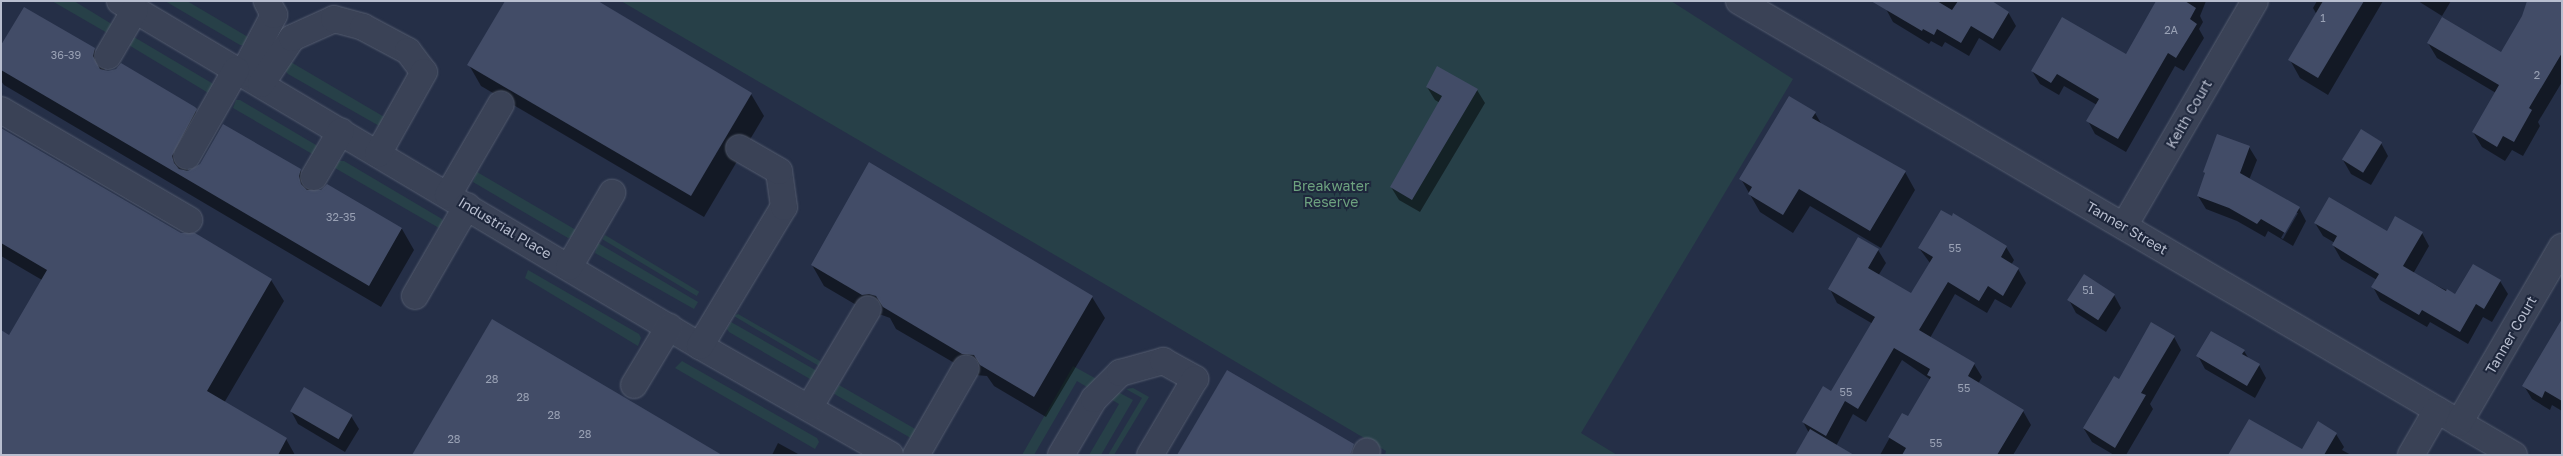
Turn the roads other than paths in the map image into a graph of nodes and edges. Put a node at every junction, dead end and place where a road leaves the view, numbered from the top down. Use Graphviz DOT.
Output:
graph roads {
  1 [pos="267,1"];
  2 [pos="1739,1"];
  3 [pos="2255,1"];
  4 [pos="128,6"];
  5 [pos="108,56"];
  6 [pos="247,76"];
  7 [pos="501,104"];
  8 [pos="1,110"];
  9 [pos="341,132"];
  10 [pos="738,148"];
  11 [pos="378,154"];
  12 [pos="187,156"];
  13 [pos="314,177"];
  14 [pos="612,193"];
  15 [pos="458,201"];
  16 [pos="189,220"];
  17 [pos="2124,226"];
  18 [pos="2562,247"];
  19 [pos="569,267"];
  20 [pos="415,296"];
  21 [pos="868,309"];
  22 [pos="669,326"];
  23 [pos="700,346"];
  24 [pos="966,368"];
  25 [pos="634,384"];
  26 [pos="809,408"];
  27 [pos="2437,410"];
  28 [pos="2460,423"];
  29 [pos="890,455"];
  30 [pos="916,455"];
  31 [pos="1061,455"];
  32 [pos="1150,455"];
  33 [pos="2411,455"];
  34 [pos="2514,455"];
  1 -- 6 [label="street"];
  2 -- 17 [label="street, Tanner Street"];
  3 -- 17 [label="street, Keith Court"];
  4 -- 5 [label="street"];
  4 -- 6 [label="street, Industrial Place"];
  6 -- 9 [label="street, Industrial Place"];
  6 -- 11 [label="street"];
  6 -- 12 [label="street"];
  7 -- 15 [label="street"];
  8 -- 16 [label="street"];
  9 -- 11 [label="street, Industrial Place"];
  9 -- 13 [label="street"];
  10 -- 23 [label="street"];
  11 -- 15 [label="street, Industrial Place"];
  14 -- 19 [label="street"];
  15 -- 19 [label="street, Industrial Place"];
  15 -- 20 [label="street"];
  17 -- 27 [label="street, Tanner Street"];
  18 -- 28 [label="street, Tanner Court"];
  19 -- 22 [label="street, Industrial Place"];
  21 -- 26 [label="street"];
  22 -- 23 [label="street, Industrial Place"];
  22 -- 25 [label="street"];
  23 -- 26 [label="street, Industrial Place"];
  24 -- 30 [label="street"];
  26 -- 29 [label="street, Industrial Place"];
  27 -- 28 [label="street, Tanner Street"];
  27 -- 33 [label="street"];
  28 -- 34 [label="street, Tanner Street"];
  31 -- 32 [label="street"];
}
